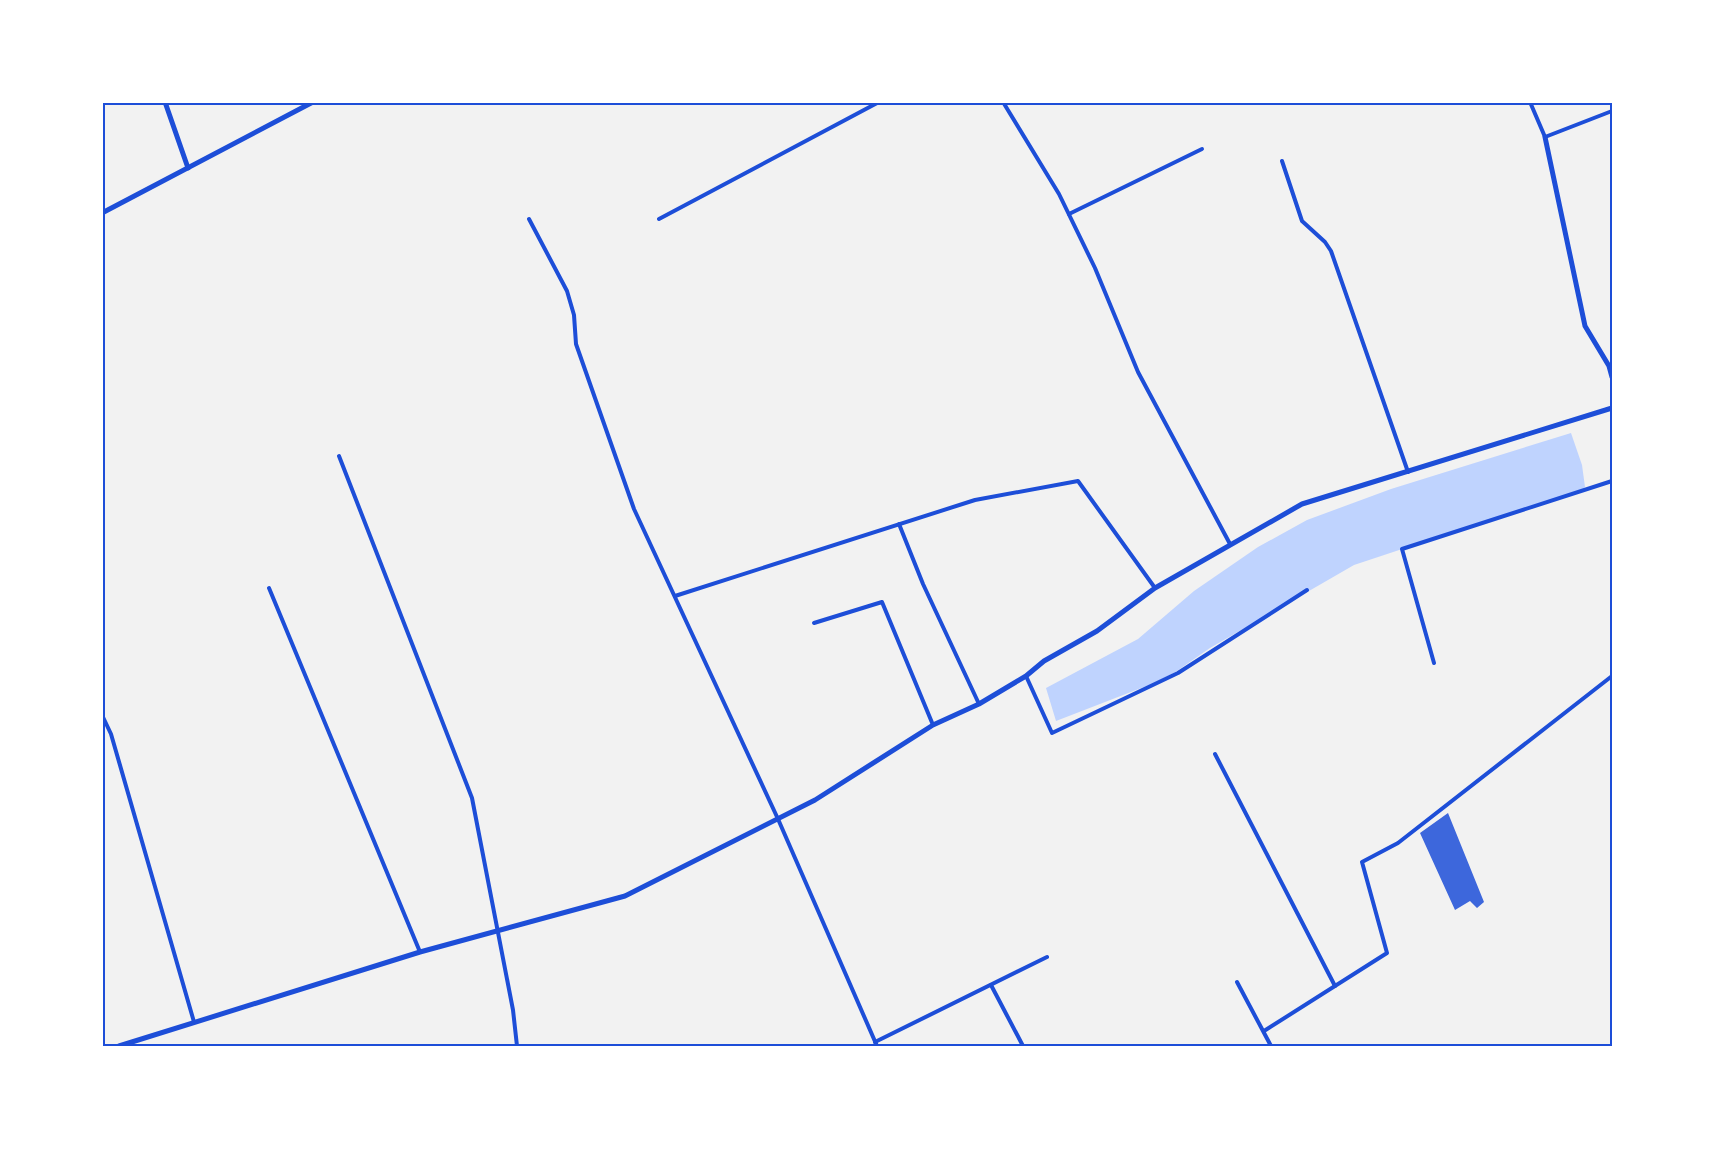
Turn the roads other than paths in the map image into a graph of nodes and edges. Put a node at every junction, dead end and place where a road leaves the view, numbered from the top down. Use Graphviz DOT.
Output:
graph roads {
  1 [pos="165,102"];
  2 [pos="313,102"];
  3 [pos="879,102"];
  4 [pos="1003,102"];
  5 [pos="1530,102"];
  6 [pos="1612,111"];
  7 [pos="1545,137"];
  8 [pos="1202,149"];
  9 [pos="1282,161"];
  10 [pos="188,168"];
  11 [pos="102,213"];
  12 [pos="1069,214"];
  13 [pos="529,219"];
  14 [pos="659,219"];
  15 [pos="1611,364"];
  16 [pos="1612,377"];
  17 [pos="1612,408"];
  18 [pos="339,456"];
  19 [pos="1408,472"];
  20 [pos="1612,481"];
  21 [pos="899,524"];
  22 [pos="1230,544"];
  23 [pos="269,588"];
  24 [pos="1155,588"];
  25 [pos="1307,590"];
  26 [pos="675,596"];
  27 [pos="814,623"];
  28 [pos="1434,663"];
  29 [pos="1026,676"];
  30 [pos="1612,676"];
  31 [pos="979,704"];
  32 [pos="102,715"];
  33 [pos="933,725"];
  34 [pos="1216,754"];
  35 [pos="778,819"];
  36 [pos="499,931"];
  37 [pos="420,952"];
  38 [pos="1047,957"];
  39 [pos="1236,982"];
  40 [pos="991,985"];
  41 [pos="1335,986"];
  42 [pos="194,1022"];
  43 [pos="1264,1031"];
  44 [pos="876,1044"];
  45 [pos="119,1046"];
  46 [pos="517,1046"];
  47 [pos="1023,1046"];
  48 [pos="1271,1046"];
  1 -- 10 [label="street"];
  2 -- 10 [label="street"];
  3 -- 14 [label="lane"];
  4 -- 12 [label="lane"];
  5 -- 7 [label="lane"];
  6 -- 7 [label="lane"];
  7 -- 15 [label="street"];
  8 -- 12 [label="lane"];
  9 -- 19 [label="lane"];
  10 -- 11 [label="street"];
  12 -- 22 [label="lane"];
  13 -- 26 [label="lane"];
  15 -- 16 [label="street"];
  17 -- 19 [label="street"];
  18 -- 36 [label="lane"];
  19 -- 22 [label="street"];
  20 -- 28 [label="lane"];
  21 -- 24 [label="lane"];
  21 -- 26 [label="lane"];
  21 -- 31 [label="lane"];
  22 -- 24 [label="street"];
  23 -- 37 [label="lane"];
  24 -- 29 [label="street"];
  25 -- 29 [label="lane"];
  26 -- 35 [label="lane"];
  27 -- 33 [label="lane"];
  29 -- 31 [label="street"];
  30 -- 41 [label="lane"];
  31 -- 33 [label="street"];
  32 -- 42 [label="lane"];
  33 -- 35 [label="street"];
  34 -- 41 [label="lane"];
  35 -- 36 [label="street"];
  35 -- 44 [label="lane"];
  36 -- 37 [label="street"];
  36 -- 46 [label="lane"];
  37 -- 42 [label="street"];
  38 -- 40 [label="lane"];
  39 -- 43 [label="lane"];
  40 -- 44 [label="lane"];
  40 -- 47 [label="lane"];
  41 -- 43 [label="lane"];
  42 -- 45 [label="street"];
  43 -- 48 [label="lane"];
}
